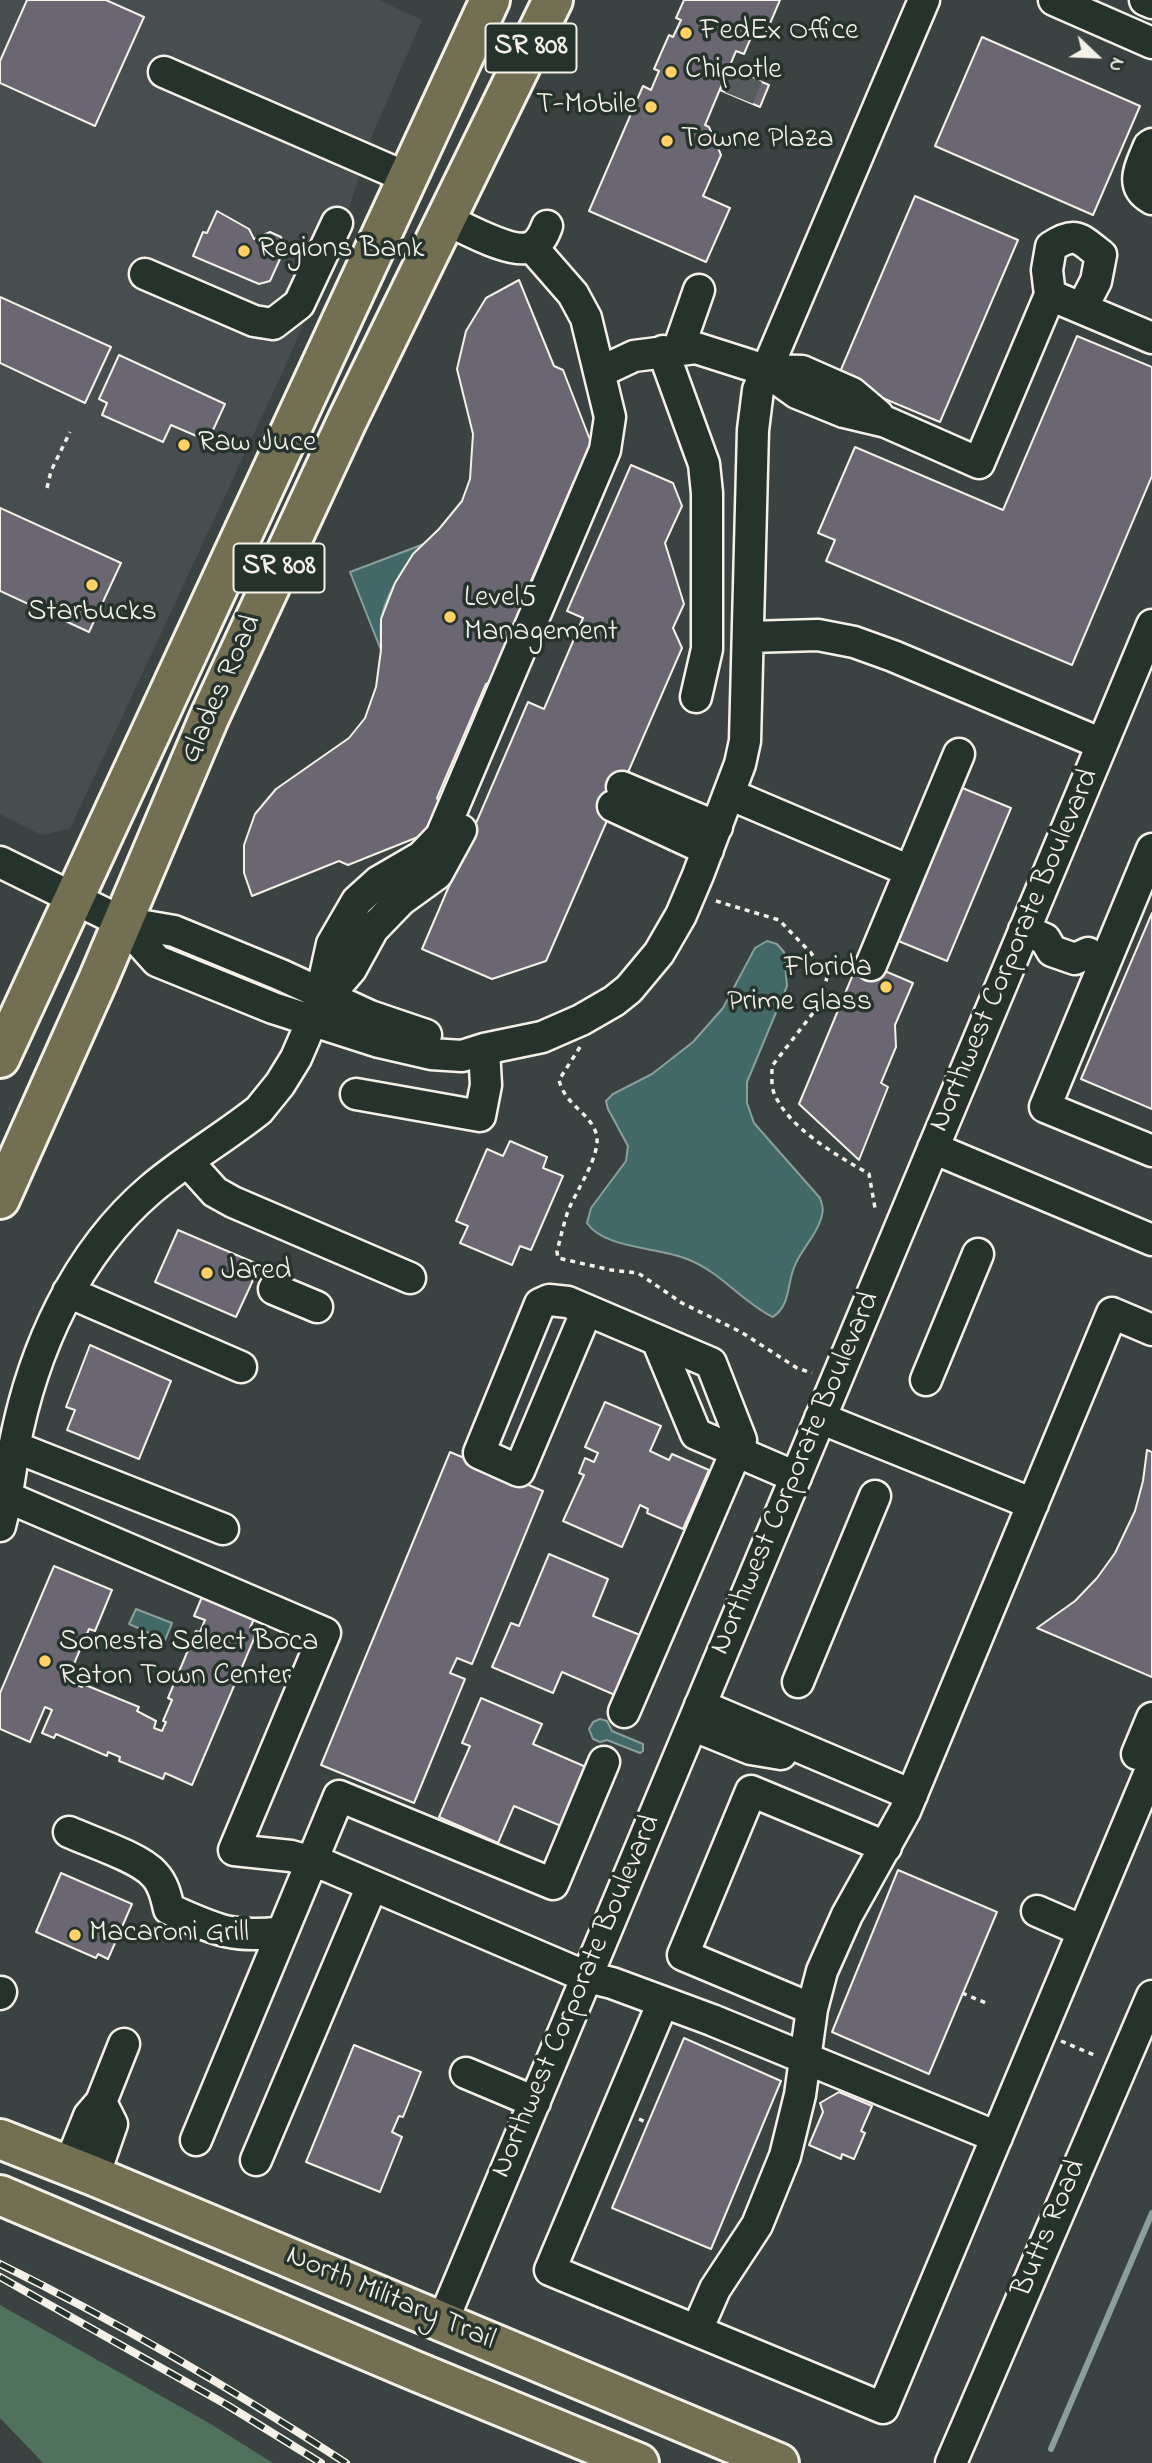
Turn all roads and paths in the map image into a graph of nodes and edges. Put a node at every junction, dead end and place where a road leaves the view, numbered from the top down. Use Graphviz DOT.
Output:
graph roads {
  1 [pos="488,0"];
  2 [pos="553,0"];
  3 [pos="924,0"];
  4 [pos="1054,0"];
  5 [pos="1144,0"];
  6 [pos="1152,3"];
  7 [pos="1152,43"];
  8 [pos="164,72"];
  9 [pos="1152,144"];
  10 [pos="408,178"];
  11 [pos="1152,199"];
  12 [pos="447,220"];
  13 [pos="337,223"];
  14 [pos="145,274"];
  15 [pos="699,290"];
  16 [pos="1050,295"];
  17 [pos="1082,308"];
  18 [pos="1152,338"];
  19 [pos="670,350"];
  20 [pos="765,370"];
  21 [pos="600,372"];
  22 [pos="70,432"];
  23 [pos="47,488"];
  24 [pos="1152,625"];
  25 [pos="749,637"];
  26 [pos="696,697"];
  27 [pos="1102,744"];
  28 [pos="959,754"];
  29 [pos="729,794"];
  30 [pos="617,796"];
  31 [pos="712,839"];
  32 [pos="1152,849"];
  33 [pos="0,862"];
  34 [pos="910,871"];
  35 [pos="75,899"];
  36 [pos="716,901"];
  37 [pos="122,922"];
  38 [pos="1035,934"];
  39 [pos="1096,956"];
  40 [pos="871,965"];
  41 [pos="320,1004"];
  42 [pos="581,1046"];
  43 [pos="484,1049"];
  44 [pos="0,1058"];
  45 [pos="356,1094"];
  46 [pos="933,1148"];
  47 [pos="1152,1151"];
  48 [pos="188,1162"];
  49 [pos="0,1199"];
  50 [pos="875,1208"];
  51 [pos="1152,1240"];
  52 [pos="978,1254"];
  53 [pos="410,1278"];
  54 [pos="274,1289"];
  55 [pos="68,1292"];
  56 [pos="317,1307"];
  57 [pos="587,1310"];
  58 [pos="1152,1330"];
  59 [pos="657,1340"];
  60 [pos="241,1367"];
  61 [pos="813,1374"];
  62 [pos="926,1380"];
  63 [pos="823,1411"];
  64 [pos="739,1446"];
  65 [pos="15,1447"];
  66 [pos="796,1477"];
  67 [pos="875,1496"];
  68 [pos="7,1497"];
  69 [pos="1035,1498"];
  70 [pos="0,1526"];
  71 [pos="223,1529"];
  72 [pos="798,1682"];
  73 [pos="624,1712"];
  74 [pos="696,1715"];
  75 [pos="1152,1718"];
  76 [pos="1145,1760"];
  77 [pos="604,1762"];
  78 [pos="912,1795"];
  79 [pos="69,1832"];
  80 [pos="886,1847"];
  81 [pos="312,1861"];
  82 [pos="372,1886"];
  83 [pos="1037,1911"];
  84 [pos="1083,1931"];
  85 [pos="282,1932"];
  86 [pos="587,1977"];
  87 [pos="962,1993"];
  88 [pos="1152,1996"];
  89 [pos="663,2002"];
  90 [pos="986,2003"];
  91 [pos="812,2009"];
  92 [pos="1060,2041"];
  93 [pos="124,2044"];
  94 [pos="1094,2055"];
  95 [pos="804,2058"];
  96 [pos="466,2073"];
  97 [pos="535,2102"];
  98 [pos="997,2137"];
  99 [pos="0,2139"];
  100 [pos="196,2140"];
  101 [pos="256,2160"];
  102 [pos="81,2171"];
  103 [pos="0,2195"];
  104 [pos="269,2309"];
  105 [pos="442,2323"];
  106 [pos="696,2330"];
  107 [pos="639,2463"];
  108 [pos="779,2463"];
  109 [pos="951,2463"];
  1 -- 10 [label="main road, Glades Road / SR 808"];
  2 -- 12 [label="main road, Glades Road / SR 808"];
  3 -- 20 [label="street"];
  4 -- 7 [label="street"];
  5 -- 6 [label="street"];
  8 -- 10 [label="street"];
  9 -- 11 [label="street"];
  10 -- 35 [label="main road, Glades Road / SR 808"];
  12 -- 21 [label="street"];
  12 -- 37 [label="main road, Glades Road / SR 808"];
  13 -- 14 [label="street"];
  15 -- 19 [label="street"];
  16 -- 17 [label="street"];
  16 -- 17 [label="street"];
  16 -- 20 [label="street"];
  17 -- 18 [label="street"];
  19 -- 20 [label="street"];
  19 -- 21 [label="street"];
  19 -- 26 [label="street"];
  20 -- 25 [label="street"];
  21 -- 41 [label="street"];
  22 -- 23 [label="path"];
  24 -- 27 [label="street, Northwest Corporate Boulevard"];
  25 -- 27 [label="street"];
  25 -- 29 [label="street"];
  27 -- 38 [label="street, Northwest Corporate Boulevard"];
  28 -- 34 [label="street"];
  29 -- 31 [label="street"];
  29 -- 34 [label="street"];
  30 -- 31 [label="street"];
  31 -- 43 [label="street"];
  32 -- 39 [label="street"];
  33 -- 35 [label="street"];
  34 -- 40 [label="street"];
  35 -- 37 [label="street"];
  35 -- 44 [label="main road, Glades Road / SR 808"];
  36 -- 50 [label="path"];
  37 -- 41 [label="street"];
  37 -- 49 [label="main road, Glades Road / SR 808"];
  38 -- 39 [label="street"];
  38 -- 46 [label="street, Northwest Corporate Boulevard"];
  39 -- 47 [label="street"];
  41 -- 43 [label="street"];
  41 -- 48 [label="street"];
  42 -- 61 [label="path"];
  43 -- 45 [label="street"];
  46 -- 51 [label="street"];
  46 -- 63 [label="street, Northwest Corporate Boulevard"];
  48 -- 53 [label="street"];
  48 -- 55 [label="street"];
  52 -- 62 [label="street"];
  54 -- 56 [label="street"];
  55 -- 60 [label="street"];
  55 -- 65 [label="street"];
  57 -- 57 [label="street"];
  57 -- 59 [label="street"];
  58 -- 69 [label="street"];
  59 -- 64 [label="street"];
  59 -- 64 [label="street"];
  63 -- 66 [label="street, Northwest Corporate Boulevard"];
  63 -- 69 [label="street"];
  64 -- 66 [label="street"];
  64 -- 73 [label="street"];
  65 -- 68 [label="street"];
  65 -- 71 [label="street"];
  66 -- 74 [label="street, Northwest Corporate Boulevard"];
  67 -- 72 [label="street"];
  68 -- 70 [label="street"];
  68 -- 81 [label="street"];
  69 -- 78 [label="street"];
  74 -- 78 [label="street"];
  74 -- 86 [label="street, Northwest Corporate Boulevard"];
  75 -- 76 [label="street"];
  76 -- 84 [label="street"];
  77 -- 81 [label="street"];
  78 -- 80 [label="street"];
  79 -- 85 [label="street"];
  80 -- 91 [label="street"];
  80 -- 91 [label="street"];
  81 -- 82 [label="street"];
  81 -- 85 [label="street"];
  82 -- 86 [label="street"];
  82 -- 101 [label="street"];
  83 -- 84 [label="street"];
  84 -- 98 [label="street"];
  85 -- 100 [label="street"];
  86 -- 89 [label="street"];
  86 -- 97 [label="street, Northwest Corporate Boulevard"];
  87 -- 90 [label="path"];
  88 -- 109 [label="street, Butts Road"];
  89 -- 95 [label="street"];
  89 -- 106 [label="street"];
  91 -- 95 [label="street"];
  92 -- 94 [label="path"];
  93 -- 102 [label="street"];
  95 -- 98 [label="street"];
  95 -- 106 [label="street"];
  96 -- 97 [label="street"];
  97 -- 105 [label="street, Northwest Corporate Boulevard"];
  98 -- 106 [label="street"];
  99 -- 102 [label="main road, North Military Trail"];
  102 -- 105 [label="main road, North Military Trail"];
  103 -- 104 [label="main road, North Military Trail"];
  104 -- 105 [label="main road"];
  104 -- 107 [label="main road, North Military Trail"];
  105 -- 108 [label="main road, North Military Trail"];
}
